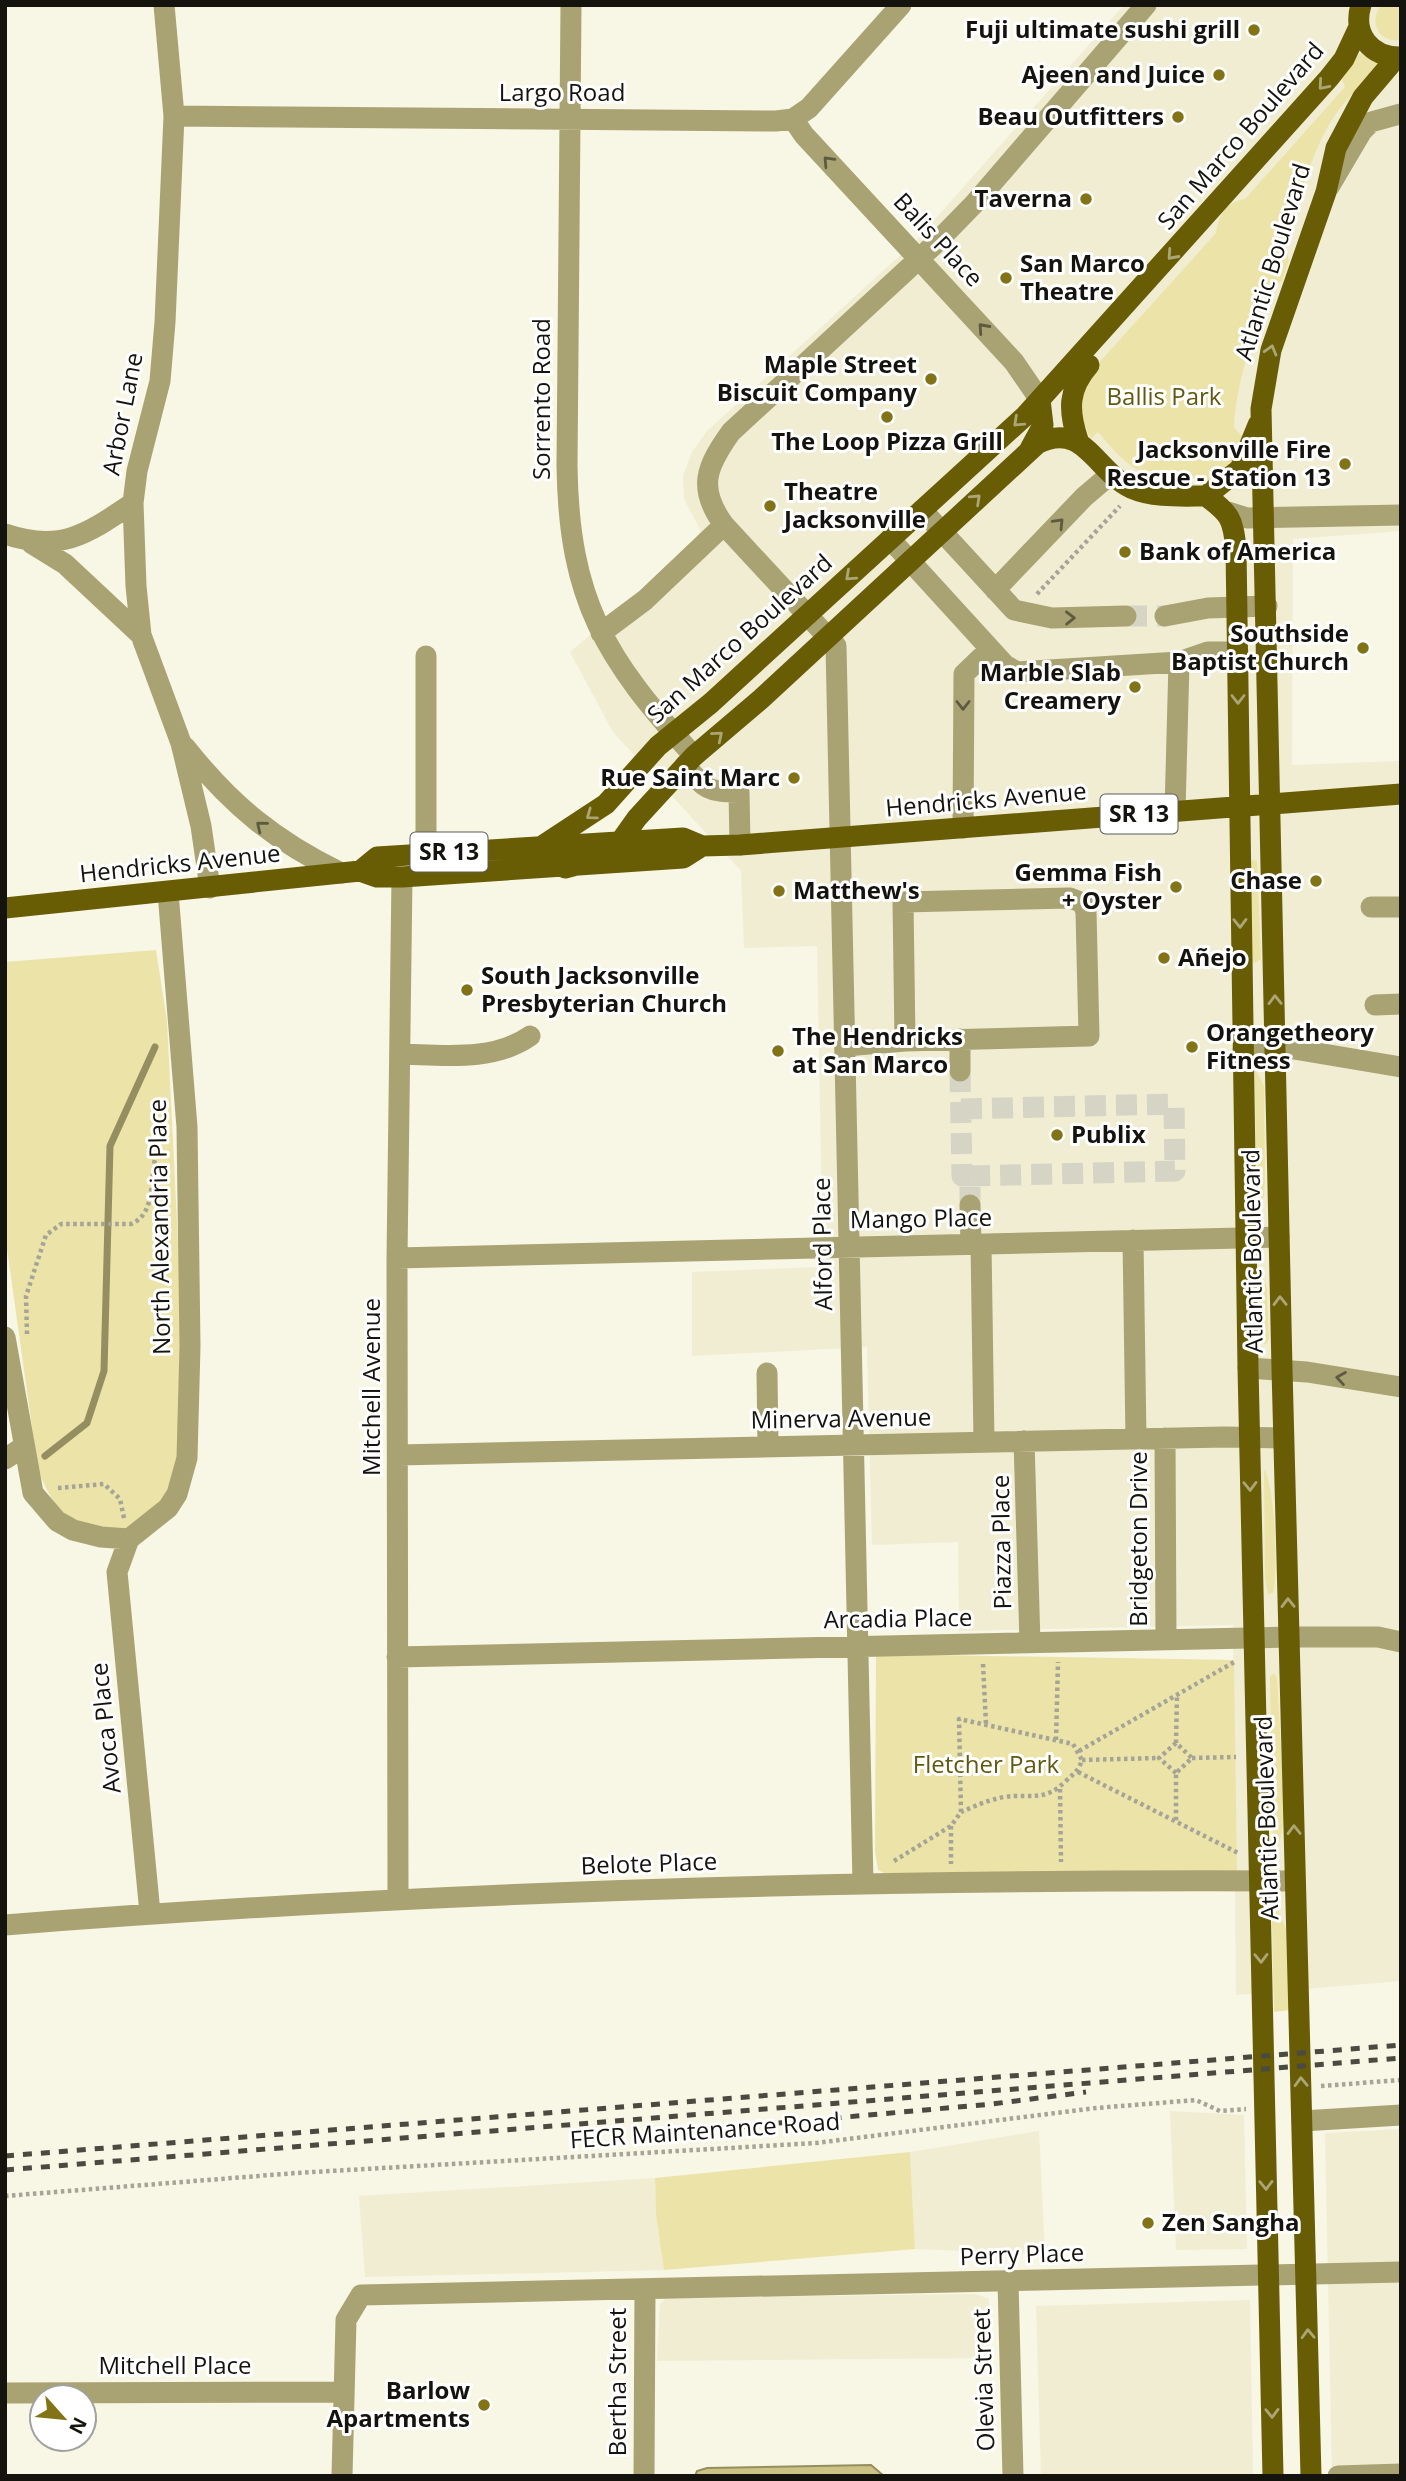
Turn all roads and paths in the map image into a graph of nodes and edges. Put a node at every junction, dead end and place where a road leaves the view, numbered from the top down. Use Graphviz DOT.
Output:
graph roads {
  1 [pos="164,5"];
  2 [pos="571,5"];
  3 [pos="901,5"];
  4 [pos="1146,5"];
  5 [pos="1359,13"];
  6 [pos="1399,57"];
  7 [pos="1375,82"];
  8 [pos="1400,114"];
  9 [pos="174,116"];
  10 [pos="793,119"];
  11 [pos="570,120"];
  12 [pos="1326,192"];
  13 [pos="920,259"];
  14 [pos="1143,288"];
  15 [pos="1040,400"];
  16 [pos="1261,417"];
  17 [pos="1078,440"];
  18 [pos="1030,449"];
  19 [pos="1111,474"];
  20 [pos="1206,496"];
  21 [pos="133,503"];
  22 [pos="1123,503"];
  23 [pos="922,510"];
  24 [pos="1228,512"];
  25 [pos="1401,515"];
  26 [pos="1265,516"];
  27 [pos="724,526"];
  28 [pos="942,531"];
  29 [pos="5,534"];
  30 [pos="891,539"];
  31 [pos="31,543"];
  32 [pos="910,561"];
  33 [pos="995,590"];
  34 [pos="1236,606"];
  35 [pos="1267,606"];
  36 [pos="807,614"];
  37 [pos="1033,615"];
  38 [pos="1164,615"];
  39 [pos="1126,617"];
  40 [pos="601,633"];
  41 [pos="141,635"];
  42 [pos="828,637"];
  43 [pos="990,649"];
  44 [pos="1238,652"];
  45 [pos="426,656"];
  46 [pos="1179,662"];
  47 [pos="674,734"];
  48 [pos="181,743"];
  49 [pos="690,760"];
  50 [pos="1401,794"];
  51 [pos="1271,804"];
  52 [pos="1239,806"];
  53 [pos="1175,811"];
  54 [pos="963,828"];
  55 [pos="842,838"];
  56 [pos="623,840"];
  57 [pos="740,845"];
  58 [pos="542,846"];
  59 [pos="702,846"];
  60 [pos="426,854"];
  61 [pos="565,868"];
  62 [pos="351,872"];
  63 [pos="402,877"];
  64 [pos="210,887"];
  65 [pos="168,892"];
  66 [pos="1371,907"];
  67 [pos="1401,907"];
  68 [pos="5,908"];
  69 [pos="1374,1004"];
  70 [pos="1401,1004"];
  71 [pos="530,1036"];
  72 [pos="960,1039"];
  73 [pos="905,1041"];
  74 [pos="845,1046"];
  75 [pos="1276,1046"];
  76 [pos="1242,1050"];
  77 [pos="400,1054"];
  78 [pos="1401,1067"];
  79 [pos="960,1071"];
  80 [pos="173,1123"];
  81 [pos="970,1205"];
  82 [pos="1279,1237"];
  83 [pos="1245,1238"];
  84 [pos="1133,1240"];
  85 [pos="976,1244"];
  86 [pos="849,1247"];
  87 [pos="397,1258"];
  88 [pos="5,1337"];
  89 [pos="26,1347"];
  90 [pos="1248,1368"];
  91 [pos="1282,1369"];
  92 [pos="767,1373"];
  93 [pos="1401,1387"];
  94 [pos="1249,1437"];
  95 [pos="1136,1438"];
  96 [pos="1165,1438"];
  97 [pos="1283,1438"];
  98 [pos="1024,1441"];
  99 [pos="984,1442"];
  100 [pos="853,1445"];
  101 [pos="768,1446"];
  102 [pos="14,1453"];
  103 [pos="399,1455"];
  104 [pos="50,1483"];
  105 [pos="129,1539"];
  106 [pos="1254,1637"];
  107 [pos="1289,1637"];
  108 [pos="1166,1639"];
  109 [pos="1401,1642"];
  110 [pos="1030,1643"];
  111 [pos="860,1646"];
  112 [pos="397,1657"];
  113 [pos="1238,1660"];
  114 [pos="1058,1662"];
  115 [pos="983,1664"];
  116 [pos="1177,1695"];
  117 [pos="986,1724"];
  118 [pos="1056,1740"];
  119 [pos="1176,1743"];
  120 [pos="1079,1751"];
  121 [pos="1239,1757"];
  122 [pos="1159,1758"];
  123 [pos="1192,1758"];
  124 [pos="1082,1760"];
  125 [pos="1078,1772"];
  126 [pos="1176,1773"];
  127 [pos="1060,1789"];
  128 [pos="961,1812"];
  129 [pos="1176,1821"];
  130 [pos="951,1826"];
  131 [pos="1242,1855"];
  132 [pos="1061,1881"];
  133 [pos="1259,1881"];
  134 [pos="1295,1881"];
  135 [pos="951,1882"];
  136 [pos="867,1884"];
  137 [pos="398,1898"];
  138 [pos="150,1913"];
  139 [pos="5,1925"];
  140 [pos="1401,2080"];
  141 [pos="1301,2093"];
  142 [pos="1265,2105"];
  143 [pos="1401,2115"];
  144 [pos="1302,2121"];
  145 [pos="5,2196"];
  146 [pos="1401,2272"];
  147 [pos="1306,2273"];
  148 [pos="1268,2274"];
  149 [pos="1008,2282"];
  150 [pos="645,2290"];
  151 [pos="344,2392"];
  152 [pos="5,2393"];
  153 [pos="1401,2474"];
  154 [pos="342,2476"];
  155 [pos="644,2476"];
  156 [pos="1013,2476"];
  157 [pos="1273,2476"];
  158 [pos="1311,2476"];
  159 [pos="1338,2476"];
  1 -- 9 [label="street, Arbor Lane"];
  2 -- 11 [label="street, Sorrento Road"];
  3 -- 10 [label="street"];
  4 -- 13 [label="street, Alford Place"];
  5 -- 6 [label="main road"];
  5 -- 14 [label="main road, San Marco Boulevard, one-way"];
  6 -- 7 [label="main road, Atlantic Boulevard"];
  7 -- 8 [label="street"];
  7 -- 12 [label="main road, Atlantic Boulevard"];
  8 -- 12 [label="street"];
  9 -- 11 [label="street, Largo Road"];
  9 -- 21 [label="street, Arbor Lane"];
  10 -- 11 [label="street, Largo Road"];
  13 -- 10 [label="street, Balis Place, one-way"];
  11 -- 40 [label="street, Sorrento Road"];
  16 -- 12 [label="main road, Atlantic Boulevard, one-way"];
  15 -- 13 [label="street, Balis Place, one-way"];
  13 -- 27 [label="street, Alford Place"];
  14 -- 15 [label="main road, San Marco Boulevard"];
  14 -- 17 [label="main road"];
  15 -- 18 [label="main road"];
  15 -- 23 [label="main road, San Marco Boulevard, one-way"];
  16 -- 20 [label="main road"];
  16 -- 26 [label="main road, Atlantic Boulevard"];
  17 -- 18 [label="main road"];
  17 -- 19 [label="main road"];
  28 -- 18 [label="main road, one-way"];
  19 -- 20 [label="main road"];
  33 -- 19 [label="street, one-way"];
  20 -- 24 [label="main road"];
  21 -- 31 [label="street"];
  21 -- 41 [label="street, Arbor Lane"];
  22 -- 37 [label="path"];
  23 -- 28 [label="street"];
  23 -- 30 [label="main road, San Marco Boulevard"];
  24 -- 26 [label="street"];
  24 -- 34 [label="main road, Atlantic Boulevard"];
  25 -- 26 [label="street"];
  26 -- 35 [label="main road, Atlantic Boulevard"];
  27 -- 36 [label="street, Alford Place"];
  27 -- 40 [label="street"];
  28 -- 32 [label="main road"];
  28 -- 33 [label="street"];
  29 -- 31 [label="street"];
  30 -- 32 [label="street"];
  30 -- 36 [label="main road, San Marco Boulevard, one-way"];
  31 -- 41 [label="street"];
  32 -- 42 [label="main road"];
  32 -- 43 [label="street"];
  33 -- 37 [label="street"];
  34 -- 35 [label="street"];
  34 -- 38 [label="street"];
  34 -- 44 [label="main road, Atlantic Boulevard"];
  35 -- 51 [label="main road, Atlantic Boulevard"];
  36 -- 42 [label="street, Alford Place"];
  36 -- 47 [label="main road, San Marco Boulevard"];
  37 -- 39 [label="street, one-way"];
  40 -- 47 [label="street, Sorrento Road"];
  41 -- 48 [label="street, Arbor Lane"];
  49 -- 42 [label="main road, one-way"];
  42 -- 55 [label="street, Alford Place"];
  43 -- 46 [label="street"];
  43 -- 54 [label="street, one-way"];
  44 -- 46 [label="street"];
  44 -- 52 [label="main road, Atlantic Boulevard, one-way"];
  45 -- 60 [label="street"];
  46 -- 53 [label="street"];
  47 -- 49 [label="street, Sorrento Road"];
  47 -- 58 [label="main road, San Marco Boulevard, one-way"];
  62 -- 48 [label="street, Arbor Lane, one-way"];
  48 -- 64 [label="street, Arbor Lane"];
  49 -- 56 [label="main road"];
  49 -- 57 [label="street, Sorrento Road"];
  50 -- 51 [label="main road, Hendricks Avenue / SR 13"];
  51 -- 52 [label="main road, Hendricks Avenue / SR 13"];
  75 -- 51 [label="main road, Atlantic Boulevard, one-way"];
  52 -- 53 [label="main road, Hendricks Avenue / SR 13"];
  52 -- 76 [label="main road, Atlantic Boulevard, one-way"];
  53 -- 54 [label="main road, Hendricks Avenue / SR 13"];
  54 -- 55 [label="main road, Hendricks Avenue / SR 13"];
  55 -- 57 [label="main road, Hendricks Avenue / SR 13"];
  55 -- 74 [label="street, Alford Place"];
  56 -- 58 [label="main road, Hendricks Avenue / SR 13"];
  56 -- 59 [label="main road, Hendricks Avenue / SR 13"];
  56 -- 61 [label="main road"];
  57 -- 59 [label="main road, Hendricks Avenue / SR 13"];
  58 -- 60 [label="main road, Hendricks Avenue / SR 13"];
  59 -- 61 [label="main road, Hendricks Avenue / SR 13"];
  60 -- 62 [label="main road, Hendricks Avenue / SR 13"];
  61 -- 63 [label="main road, Hendricks Avenue / SR 13"];
  62 -- 63 [label="main road, Hendricks Avenue / SR 13"];
  62 -- 64 [label="main road, Hendricks Avenue / SR 13"];
  63 -- 77 [label="street, Mitchell Avenue"];
  64 -- 65 [label="main road, Hendricks Avenue / SR 13"];
  65 -- 68 [label="main road, Hendricks Avenue / SR 13"];
  65 -- 105 [label="street, North Alexandria Place"];
  66 -- 67 [label="street"];
  69 -- 70 [label="street"];
  71 -- 77 [label="street"];
  72 -- 73 [label="street"];
  72 -- 73 [label="street"];
  72 -- 79 [label="street"];
  73 -- 74 [label="street"];
  74 -- 86 [label="street, Alford Place"];
  75 -- 76 [label="street"];
  75 -- 78 [label="street"];
  75 -- 82 [label="main road, Atlantic Boulevard"];
  76 -- 83 [label="main road, Atlantic Boulevard"];
  77 -- 87 [label="street, Mitchell Avenue"];
  80 -- 89 [label="path"];
  81 -- 85 [label="street"];
  82 -- 83 [label="street, Mango Place"];
  91 -- 82 [label="main road, Atlantic Boulevard, one-way"];
  83 -- 84 [label="street, Mango Place"];
  83 -- 90 [label="main road, Atlantic Boulevard"];
  84 -- 85 [label="street, Mango Place"];
  84 -- 95 [label="street"];
  85 -- 86 [label="street, Mango Place"];
  85 -- 99 [label="street"];
  86 -- 87 [label="street, Mango Place"];
  86 -- 100 [label="street, Alford Place"];
  87 -- 103 [label="street, Mitchell Avenue"];
  88 -- 102 [label="street"];
  90 -- 91 [label="street"];
  90 -- 94 [label="main road, Atlantic Boulevard"];
  93 -- 91 [label="street, one-way"];
  91 -- 97 [label="main road, Atlantic Boulevard"];
  92 -- 101 [label="street"];
  94 -- 96 [label="street, Minerva Avenue"];
  94 -- 97 [label="street, Minerva Avenue"];
  94 -- 106 [label="main road, Atlantic Boulevard, one-way"];
  95 -- 96 [label="street, Minerva Avenue"];
  95 -- 98 [label="street, Minerva Avenue"];
  96 -- 108 [label="street, Bridgeton Drive"];
  107 -- 97 [label="main road, Atlantic Boulevard, one-way"];
  98 -- 99 [label="street, Minerva Avenue"];
  98 -- 110 [label="street, Piazza Place"];
  99 -- 100 [label="street, Minerva Avenue"];
  100 -- 101 [label="street, Minerva Avenue"];
  100 -- 111 [label="street, Alford Place"];
  101 -- 103 [label="street, Minerva Avenue"];
  102 -- 105 [label="street"];
  103 -- 112 [label="street, Mitchell Avenue"];
  104 -- 105 [label="path"];
  105 -- 138 [label="street, Avoca Place"];
  106 -- 107 [label="street, Arcadia Place"];
  106 -- 108 [label="street, Arcadia Place"];
  106 -- 133 [label="main road, Atlantic Boulevard"];
  107 -- 109 [label="street, Arcadia Place"];
  134 -- 107 [label="main road, Atlantic Boulevard, one-way"];
  108 -- 110 [label="street, Arcadia Place"];
  110 -- 111 [label="street, Arcadia Place"];
  111 -- 112 [label="street, Arcadia Place"];
  111 -- 136 [label="street, Alford Place"];
  112 -- 137 [label="street, Mitchell Avenue"];
  113 -- 116 [label="path"];
  114 -- 118 [label="path"];
  115 -- 117 [label="path"];
  116 -- 119 [label="path"];
  116 -- 120 [label="path"];
  117 -- 118 [label="path"];
  117 -- 128 [label="path"];
  118 -- 120 [label="path"];
  119 -- 122 [label="path"];
  119 -- 123 [label="path"];
  120 -- 124 [label="path"];
  121 -- 123 [label="path"];
  122 -- 124 [label="path"];
  122 -- 126 [label="path"];
  123 -- 126 [label="path"];
  124 -- 125 [label="path"];
  125 -- 127 [label="path"];
  125 -- 129 [label="path"];
  126 -- 129 [label="path"];
  127 -- 128 [label="path"];
  127 -- 132 [label="path"];
  128 -- 130 [label="path"];
  129 -- 131 [label="path"];
  130 -- 135 [label="path"];
  130 -- 136 [label="path"];
  132 -- 133 [label="street, Belote Place"];
  132 -- 135 [label="street, Belote Place"];
  133 -- 134 [label="street, Belote Place"];
  133 -- 142 [label="main road, Atlantic Boulevard, one-way"];
  141 -- 134 [label="main road, Atlantic Boulevard, one-way"];
  135 -- 136 [label="street, Belote Place"];
  136 -- 137 [label="street, Belote Place"];
  137 -- 138 [label="street, Belote Place"];
  138 -- 139 [label="street, Belote Place"];
  140 -- 141 [label="path"];
  141 -- 144 [label="main road, Atlantic Boulevard"];
  142 -- 145 [label="path, FECR Maintenance Road"];
  142 -- 148 [label="main road, Atlantic Boulevard, one-way"];
  143 -- 144 [label="street"];
  144 -- 147 [label="main road, Atlantic Boulevard"];
  146 -- 147 [label="street, Perry Place"];
  147 -- 148 [label="street, Perry Place"];
  158 -- 147 [label="main road, Atlantic Boulevard, one-way"];
  148 -- 149 [label="street, Perry Place"];
  148 -- 157 [label="main road, Atlantic Boulevard, one-way"];
  149 -- 150 [label="street, Perry Place"];
  149 -- 156 [label="street, Olevia Street"];
  150 -- 151 [label="street"];
  150 -- 155 [label="street, Bertha Street"];
  151 -- 152 [label="street, Mitchell Place"];
  151 -- 154 [label="street"];
  153 -- 159 [label="street"];
}
